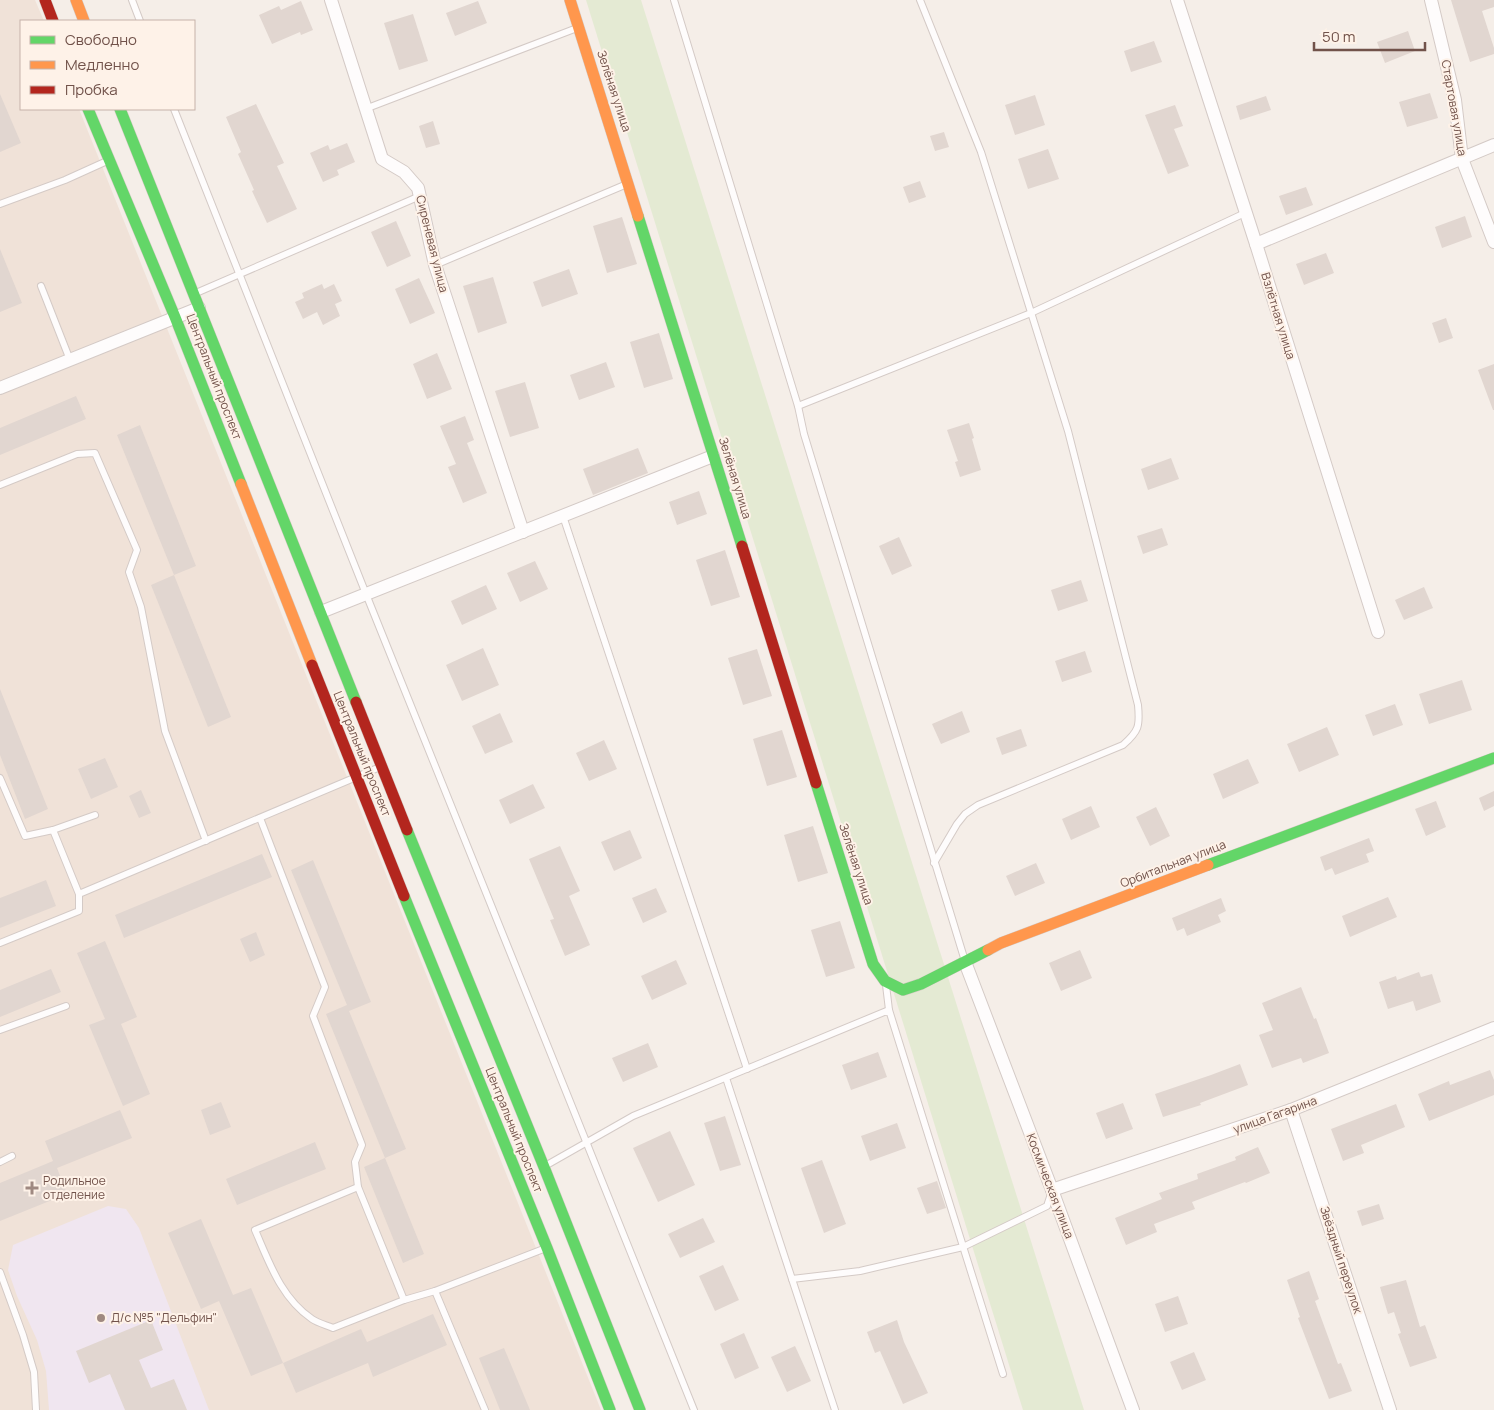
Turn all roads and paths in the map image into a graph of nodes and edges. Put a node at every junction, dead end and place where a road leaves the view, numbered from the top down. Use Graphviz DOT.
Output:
graph roads {
  1 [pos="44,0"];
  2 [pos="76,0"];
  3 [pos="132,0"];
  4 [pos="331,0"];
  5 [pos="570,0"];
  6 [pos="674,0"];
  7 [pos="920,0"];
  8 [pos="1177,0"];
  9 [pos="1431,0"];
  10 [pos="53,20"];
  11 [pos="84,20"];
  12 [pos="140,20"];
  13 [pos="579,28"];
  14 [pos="365,109"];
  15 [pos="88,110"];
  16 [pos="120,110"];
  17 [pos="174,110"];
  18 [pos="1494,145"];
  19 [pos="1462,159"];
  20 [pos="108,160"];
  21 [pos="629,183"];
  22 [pos="420,196"];
  23 [pos="0,204"];
  24 [pos="1245,213"];
  25 [pos="1494,242"];
  26 [pos="1256,244"];
  27 [pos="435,265"];
  28 [pos="239,275"];
  29 [pos="42,286"];
  30 [pos="194,294"];
  31 [pos="199,308"];
  32 [pos="1031,313"];
  33 [pos="175,317"];
  34 [pos="70,360"];
  35 [pos="0,388"];
  36 [pos="798,406"];
  37 [pos="713,456"];
  38 [pos="0,485"];
  39 [pos="562,516"];
  40 [pos="522,532"];
  41 [pos="366,594"];
  42 [pos="321,612"];
  43 [pos="1378,632"];
  44 [pos="1494,758"];
  45 [pos="381,767"];
  46 [pos="356,777"];
  47 [pos="0,778"];
  48 [pos="95,815"];
  49 [pos="260,818"];
  50 [pos="53,830"];
  51 [pos="206,841"];
  52 [pos="934,863"];
  53 [pos="79,894"];
  54 [pos="0,942"];
  55 [pos="965,962"];
  56 [pos="885,981"];
  57 [pos="66,1006"];
  58 [pos="889,1010"];
  59 [pos="0,1030"];
  60 [pos="1494,1030"];
  61 [pos="747,1069"];
  62 [pos="726,1078"];
  63 [pos="1291,1110"];
  64 [pos="586,1143"];
  65 [pos="12,1156"];
  66 [pos="0,1162"];
  67 [pos="544,1167"];
  68 [pos="358,1187"];
  69 [pos="1052,1190"];
  70 [pos="963,1247"];
  71 [pos="547,1248"];
  72 [pos="0,1272"];
  73 [pos="792,1279"];
  74 [pos="435,1291"];
  75 [pos="404,1300"];
  76 [pos="1003,1374"];
  77 [pos="36,1410"];
  78 [pos="485,1410"];
  79 [pos="610,1410"];
  80 [pos="640,1410"];
  81 [pos="694,1410"];
  82 [pos="835,1410"];
  83 [pos="1133,1410"];
  84 [pos="1390,1410"];
  1 -- 10 [label="street"];
  2 -- 11 [label="street"];
  3 -- 12 [label="lane"];
  4 -- 14 [label="street, Сиреневая улица"];
  5 -- 13 [label="street, Зелёная улица"];
  6 -- 36 [label="lane"];
  7 -- 32 [label="lane"];
  8 -- 24 [label="street, Взлётная улица"];
  9 -- 19 [label="street, Стартовая улица"];
  13 -- 14 [label="lane"];
  13 -- 21 [label="street, Зелёная улица"];
  14 -- 22 [label="street, Сиреневая улица"];
  15 -- 20 [label="street, Центральный проспект"];
  16 -- 30 [label="street, Центральный проспект"];
  17 -- 28 [label="lane"];
  18 -- 19 [label="street"];
  19 -- 25 [label="street, Стартовая улица"];
  19 -- 26 [label="street"];
  20 -- 23 [label="lane"];
  20 -- 33 [label="street, Центральный проспект"];
  21 -- 27 [label="lane"];
  21 -- 37 [label="street, Зелёная улица"];
  22 -- 27 [label="street, Сиреневая улица"];
  22 -- 28 [label="lane"];
  24 -- 26 [label="street, Взлётная улица"];
  24 -- 32 [label="lane"];
  26 -- 43 [label="street, Взлётная улица"];
  27 -- 40 [label="street, Сиреневая улица"];
  28 -- 30 [label="lane"];
  28 -- 41 [label="lane"];
  29 -- 34 [label="lane"];
  30 -- 31 [label="street, Центральный проспект"];
  31 -- 33 [label="street"];
  31 -- 42 [label="street, Центральный проспект"];
  32 -- 36 [label="lane"];
  32 -- 52 [label="lane"];
  33 -- 34 [label="street"];
  33 -- 46 [label="street, Центральный проспект"];
  34 -- 35 [label="street"];
  36 -- 52 [label="lane"];
  37 -- 39 [label="street"];
  37 -- 56 [label="street, Зелёная улица"];
  38 -- 51 [label="lane"];
  39 -- 40 [label="street"];
  39 -- 61 [label="lane"];
  40 -- 41 [label="street"];
  41 -- 42 [label="street"];
  41 -- 64 [label="lane"];
  42 -- 45 [label="street, Центральный проспект"];
  44 -- 55 [label="street, Орбитальная улица"];
  45 -- 46 [label="lane"];
  45 -- 67 [label="street, Центральный проспект"];
  46 -- 49 [label="lane"];
  46 -- 71 [label="street, Центральный проспект"];
  47 -- 50 [label="lane"];
  48 -- 50 [label="lane"];
  49 -- 51 [label="lane"];
  49 -- 68 [label="lane"];
  50 -- 53 [label="lane"];
  51 -- 53 [label="lane"];
  52 -- 55 [label="lane"];
  53 -- 54 [label="lane"];
  55 -- 56 [label="street, Орбитальная улица"];
  55 -- 69 [label="street, Космическая улица"];
  56 -- 58 [label="lane"];
  57 -- 59 [label="lane"];
  58 -- 61 [label="lane"];
  58 -- 70 [label="lane"];
  60 -- 63 [label="street, улица Гагарина"];
  61 -- 62 [label="lane"];
  62 -- 64 [label="lane"];
  62 -- 73 [label="lane"];
  63 -- 69 [label="street, улица Гагарина"];
  63 -- 84 [label="street, Звёздный переулок"];
  64 -- 67 [label="lane"];
  64 -- 81 [label="lane"];
  65 -- 66 [label="lane"];
  67 -- 80 [label="street, Центральный проспект"];
  68 -- 75 [label="lane"];
  68 -- 75 [label="lane"];
  69 -- 70 [label="lane"];
  69 -- 83 [label="street, Космическая улица"];
  70 -- 73 [label="lane"];
  70 -- 76 [label="lane"];
  71 -- 74 [label="lane"];
  71 -- 79 [label="street, Центральный проспект"];
  72 -- 77 [label="lane"];
  73 -- 82 [label="lane"];
  74 -- 75 [label="lane"];
  74 -- 78 [label="lane"];
}
